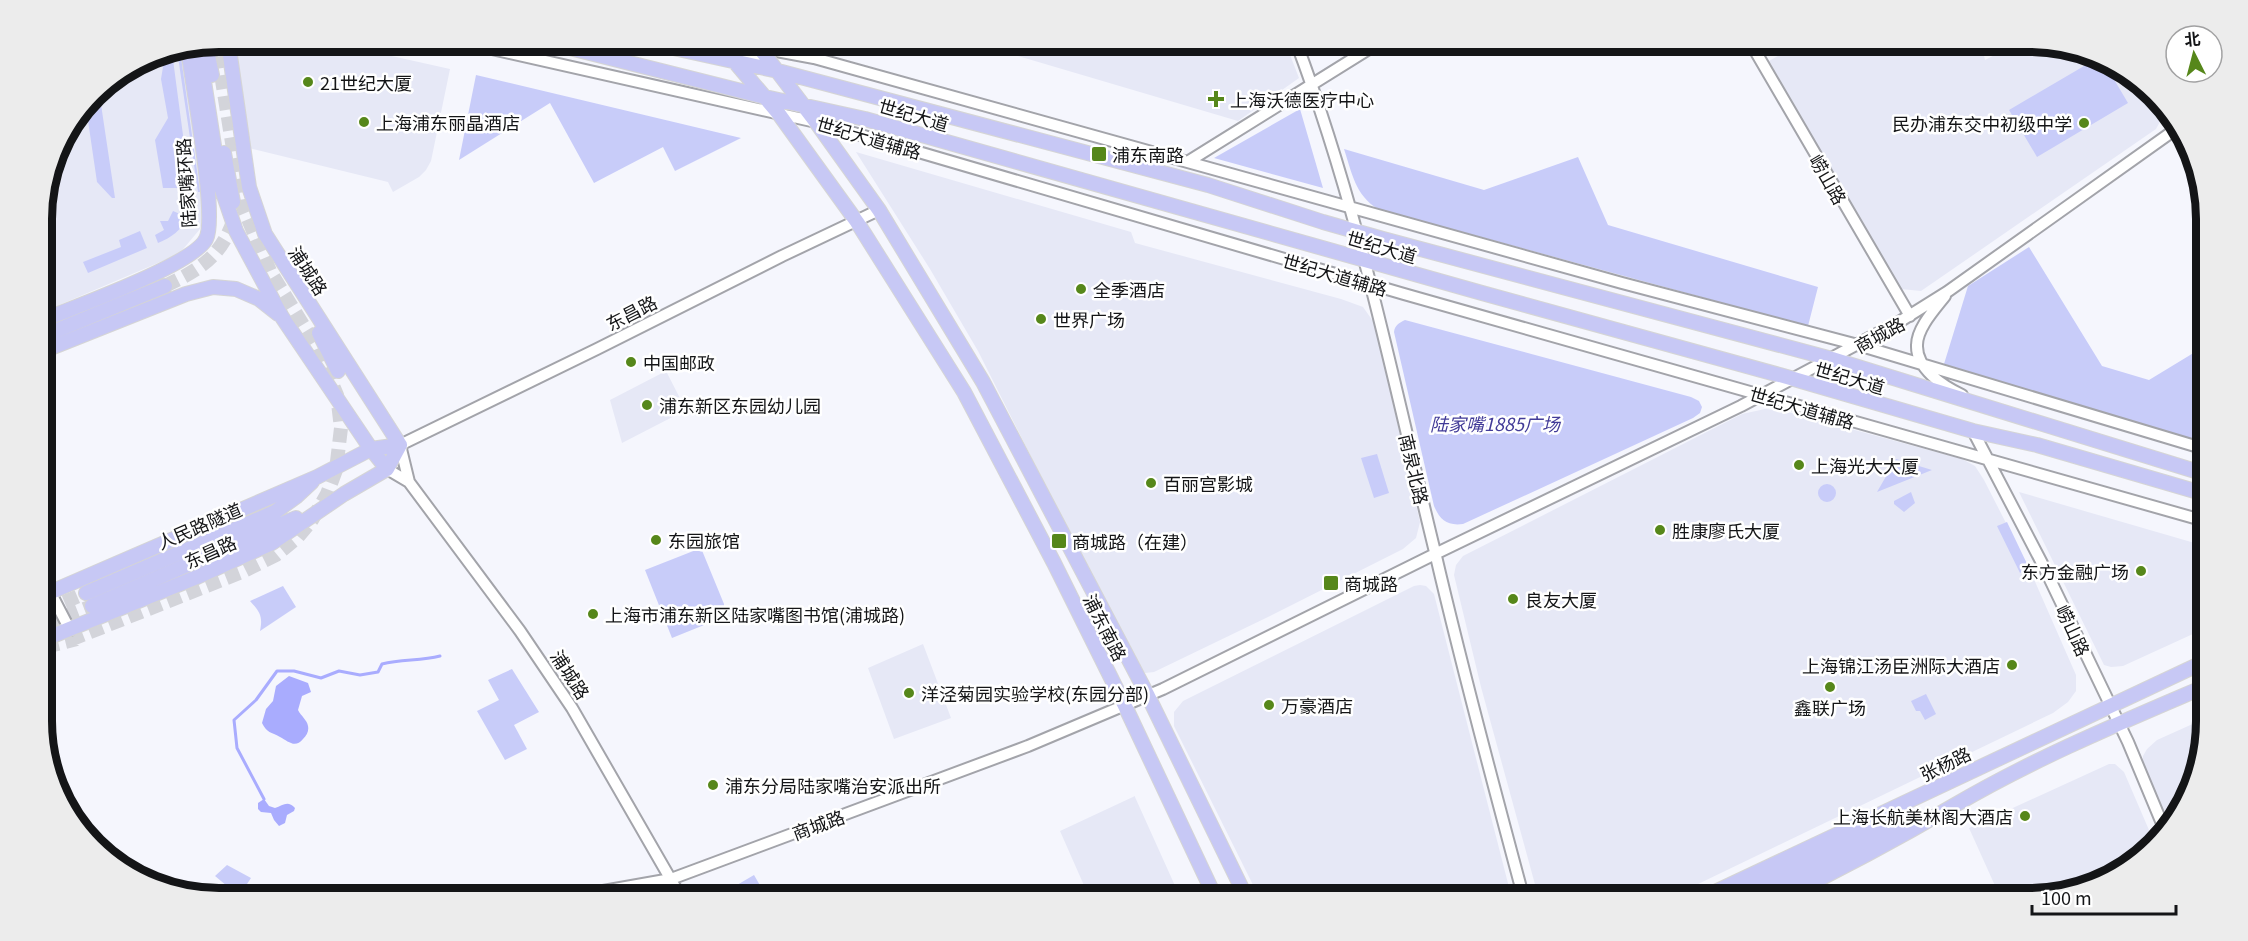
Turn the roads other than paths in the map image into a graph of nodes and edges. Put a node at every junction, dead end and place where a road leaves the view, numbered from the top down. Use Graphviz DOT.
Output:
graph roads {
  1 [pos="229,53"];
  2 [pos="510,53"];
  3 [pos="590,53"];
  4 [pos="695,53"];
  5 [pos="728,53"];
  6 [pos="741,53"];
  7 [pos="763,53"];
  8 [pos="792,53"];
  9 [pos="1300,53"];
  10 [pos="1361,53"];
  11 [pos="1756,53"];
  12 [pos="207,54"];
  13 [pos="189,56"];
  14 [pos="201,62"];
  15 [pos="735,62"];
  16 [pos="778,71"];
  17 [pos="1311,83"];
  18 [pos="765,97"];
  19 [pos="803,104"];
  20 [pos="779,114"];
  21 [pos="816,122"];
  22 [pos="2171,133"];
  23 [pos="1189,161"];
  24 [pos="219,184"];
  25 [pos="1208,185"];
  26 [pos="1350,207"];
  27 [pos="879,210"];
  28 [pos="857,222"];
  29 [pos="1357,232"];
  30 [pos="206,239"];
  31 [pos="273,247"];
  32 [pos="1365,259"];
  33 [pos="252,261"];
  34 [pos="1371,284"];
  35 [pos="165,286"];
  36 [pos="1947,292"];
  37 [pos="53,316"];
  38 [pos="1910,316"];
  39 [pos="282,317"];
  40 [pos="53,332"];
  41 [pos="1858,345"];
  42 [pos="53,347"];
  43 [pos="1832,359"];
  44 [pos="1922,363"];
  45 [pos="338,371"];
  46 [pos="1794,379"];
  47 [pos="1762,396"];
  48 [pos="1972,432"];
  49 [pos="2070,433"];
  50 [pos="400,445"];
  51 [pos="2196,446"];
  52 [pos="371,449"];
  53 [pos="1988,460"];
  54 [pos="387,469"];
  55 [pos="2196,471"];
  56 [pos="317,477"];
  57 [pos="410,482"];
  58 [pos="2196,491"];
  59 [pos="344,494"];
  60 [pos="2196,518"];
  61 [pos="1435,554"];
  62 [pos="53,586"];
  63 [pos="86,592"];
  64 [pos="53,601"];
  65 [pos="92,606"];
  66 [pos="70,630"];
  67 [pos="53,635"];
  68 [pos="2196,666"];
  69 [pos="2196,690"];
  70 [pos="1148,696"];
  71 [pos="2110,705"];
  72 [pos="1125,706"];
  73 [pos="2119,723"];
  74 [pos="1936,788"];
  75 [pos="1201,804"];
  76 [pos="1945,812"];
  77 [pos="1176,814"];
  78 [pos="2161,822"];
  79 [pos="671,879"];
  80 [pos="620,888"];
  81 [pos="676,888"];
  82 [pos="1211,888"];
  83 [pos="1218,888"];
  84 [pos="1237,888"];
  85 [pos="1242,888"];
  86 [pos="1521,888"];
  87 [pos="1723,888"];
  88 [pos="1754,888"];
  89 [pos="1778,888"];
  90 [pos="1802,888"];
  1 -- 31 [label="main road, 浦城路"];
  2 -- 20 [label="street, 世纪大道辅路"];
  3 -- 18 [label="main road, 世纪大道"];
  4 -- 15 [label="main road, 世纪大道"];
  5 -- 15 [label="main road, 浦东南路"];
  6 -- 16 [label="street"];
  7 -- 16 [label="main road, 浦东南路"];
  8 -- 23 [label="street"];
  9 -- 17 [label="street, 南泉北路"];
  10 -- 17 [label="street"];
  11 -- 38 [label="street, 崂山路"];
  12 -- 33 [label="main road"];
  13 -- 30 [label="main road, 陆家嘴环路"];
  14 -- 24 [label="main road"];
  15 -- 16 [label="main road, 世纪大道"];
  15 -- 18 [label="main road, 浦东南路"];
  16 -- 19 [label="main road, 浦东南路"];
  16 -- 25 [label="main road, 世纪大道"];
  17 -- 23 [label="street"];
  17 -- 26 [label="street, 南泉北路"];
  18 -- 19 [label="main road, 世纪大道"];
  18 -- 20 [label="main road, 浦东南路"];
  19 -- 21 [label="main road, 浦东南路"];
  19 -- 32 [label="main road, 世纪大道"];
  20 -- 21 [label="street, 世纪大道辅路"];
  20 -- 28 [label="main road, 浦东南路"];
  21 -- 27 [label="main road, 浦东南路"];
  21 -- 34 [label="street, 世纪大道辅路"];
  22 -- 36 [label="street, 商城路"];
  23 -- 25 [label="street"];
  23 -- 26 [label="street"];
  24 -- 30 [label="main road"];
  24 -- 33 [label="main road"];
  25 -- 29 [label="main road, 世纪大道"];
  26 -- 29 [label="street, 南泉北路"];
  26 -- 41 [label="street"];
  27 -- 28 [label="street, 东昌路"];
  27 -- 70 [label="main road, 浦东南路"];
  28 -- 50 [label="street, 东昌路"];
  28 -- 72 [label="main road, 浦东南路"];
  29 -- 32 [label="street, 南泉北路"];
  29 -- 43 [label="main road, 世纪大道"];
  30 -- 37 [label="main road, 陆家嘴环路"];
  31 -- 45 [label="main road"];
  31 -- 50 [label="main road, 浦城路"];
  32 -- 34 [label="street, 南泉北路"];
  32 -- 46 [label="main road, 世纪大道"];
  33 -- 39 [label="main road, 浦城路"];
  34 -- 47 [label="street, 世纪大道辅路"];
  34 -- 61 [label="street, 南泉北路"];
  35 -- 40 [label="main road"];
  36 -- 38 [label="street, 商城路"];
  36 -- 44 [label="street"];
  38 -- 41 [label="street, 商城路"];
  39 -- 42 [label="main road"];
  39 -- 52 [label="main road, 浦城路"];
  41 -- 43 [label="street, 商城路"];
  41 -- 44 [label="street"];
  43 -- 46 [label="street, 商城路"];
  43 -- 49 [label="main road, 世纪大道"];
  44 -- 49 [label="street"];
  44 -- 51 [label="street"];
  46 -- 47 [label="street, 商城路"];
  46 -- 48 [label="main road, 世纪大道"];
  47 -- 53 [label="street, 世纪大道辅路"];
  47 -- 61 [label="street, 商城路"];
  48 -- 53 [label="street, 崂山路"];
  48 -- 58 [label="main road, 世纪大道"];
  49 -- 55 [label="main road, 世纪大道"];
  50 -- 52 [label="main road, 东昌路"];
  50 -- 54 [label="main road"];
  50 -- 57 [label="street, 浦城路"];
  52 -- 54 [label="main road, 浦城路"];
  52 -- 56 [label="main road, 东昌路"];
  53 -- 60 [label="street, 世纪大道辅路"];
  53 -- 71 [label="street, 崂山路"];
  54 -- 57 [label="street, 浦城路"];
  54 -- 59 [label="main road, 东昌路"];
  56 -- 62 [label="main road, 东昌路"];
  56 -- 63 [label="main road, 人民路隧道"];
  57 -- 79 [label="street, 浦城路"];
  59 -- 65 [label="main road, 人民路隧道"];
  59 -- 66 [label="main road, 东昌路"];
  61 -- 70 [label="street, 商城路"];
  61 -- 86 [label="street, 南泉北路"];
  64 -- 66 [label="street"];
  66 -- 67 [label="main road, 东昌路"];
  68 -- 71 [label="main road, 张杨路"];
  69 -- 73 [label="main road"];
  70 -- 72 [label="street, 商城路"];
  70 -- 75 [label="main road, 浦东南路"];
  71 -- 73 [label="street, 崂山路"];
  71 -- 74 [label="main road, 张杨路"];
  72 -- 77 [label="main road, 浦东南路"];
  72 -- 79 [label="street, 商城路"];
  73 -- 76 [label="main road"];
  73 -- 78 [label="street, 崂山路"];
  74 -- 87 [label="main road, 张杨路"];
  74 -- 88 [label="main road"];
  75 -- 84 [label="main road, 浦东南路"];
  75 -- 85 [label="main road, 浦东南路"];
  76 -- 89 [label="main road"];
  76 -- 90 [label="main road"];
  77 -- 82 [label="main road, 浦东南路"];
  77 -- 83 [label="main road, 浦东南路"];
  79 -- 80 [label="street, 商城路"];
  79 -- 81 [label="street, 浦城路"];
}
